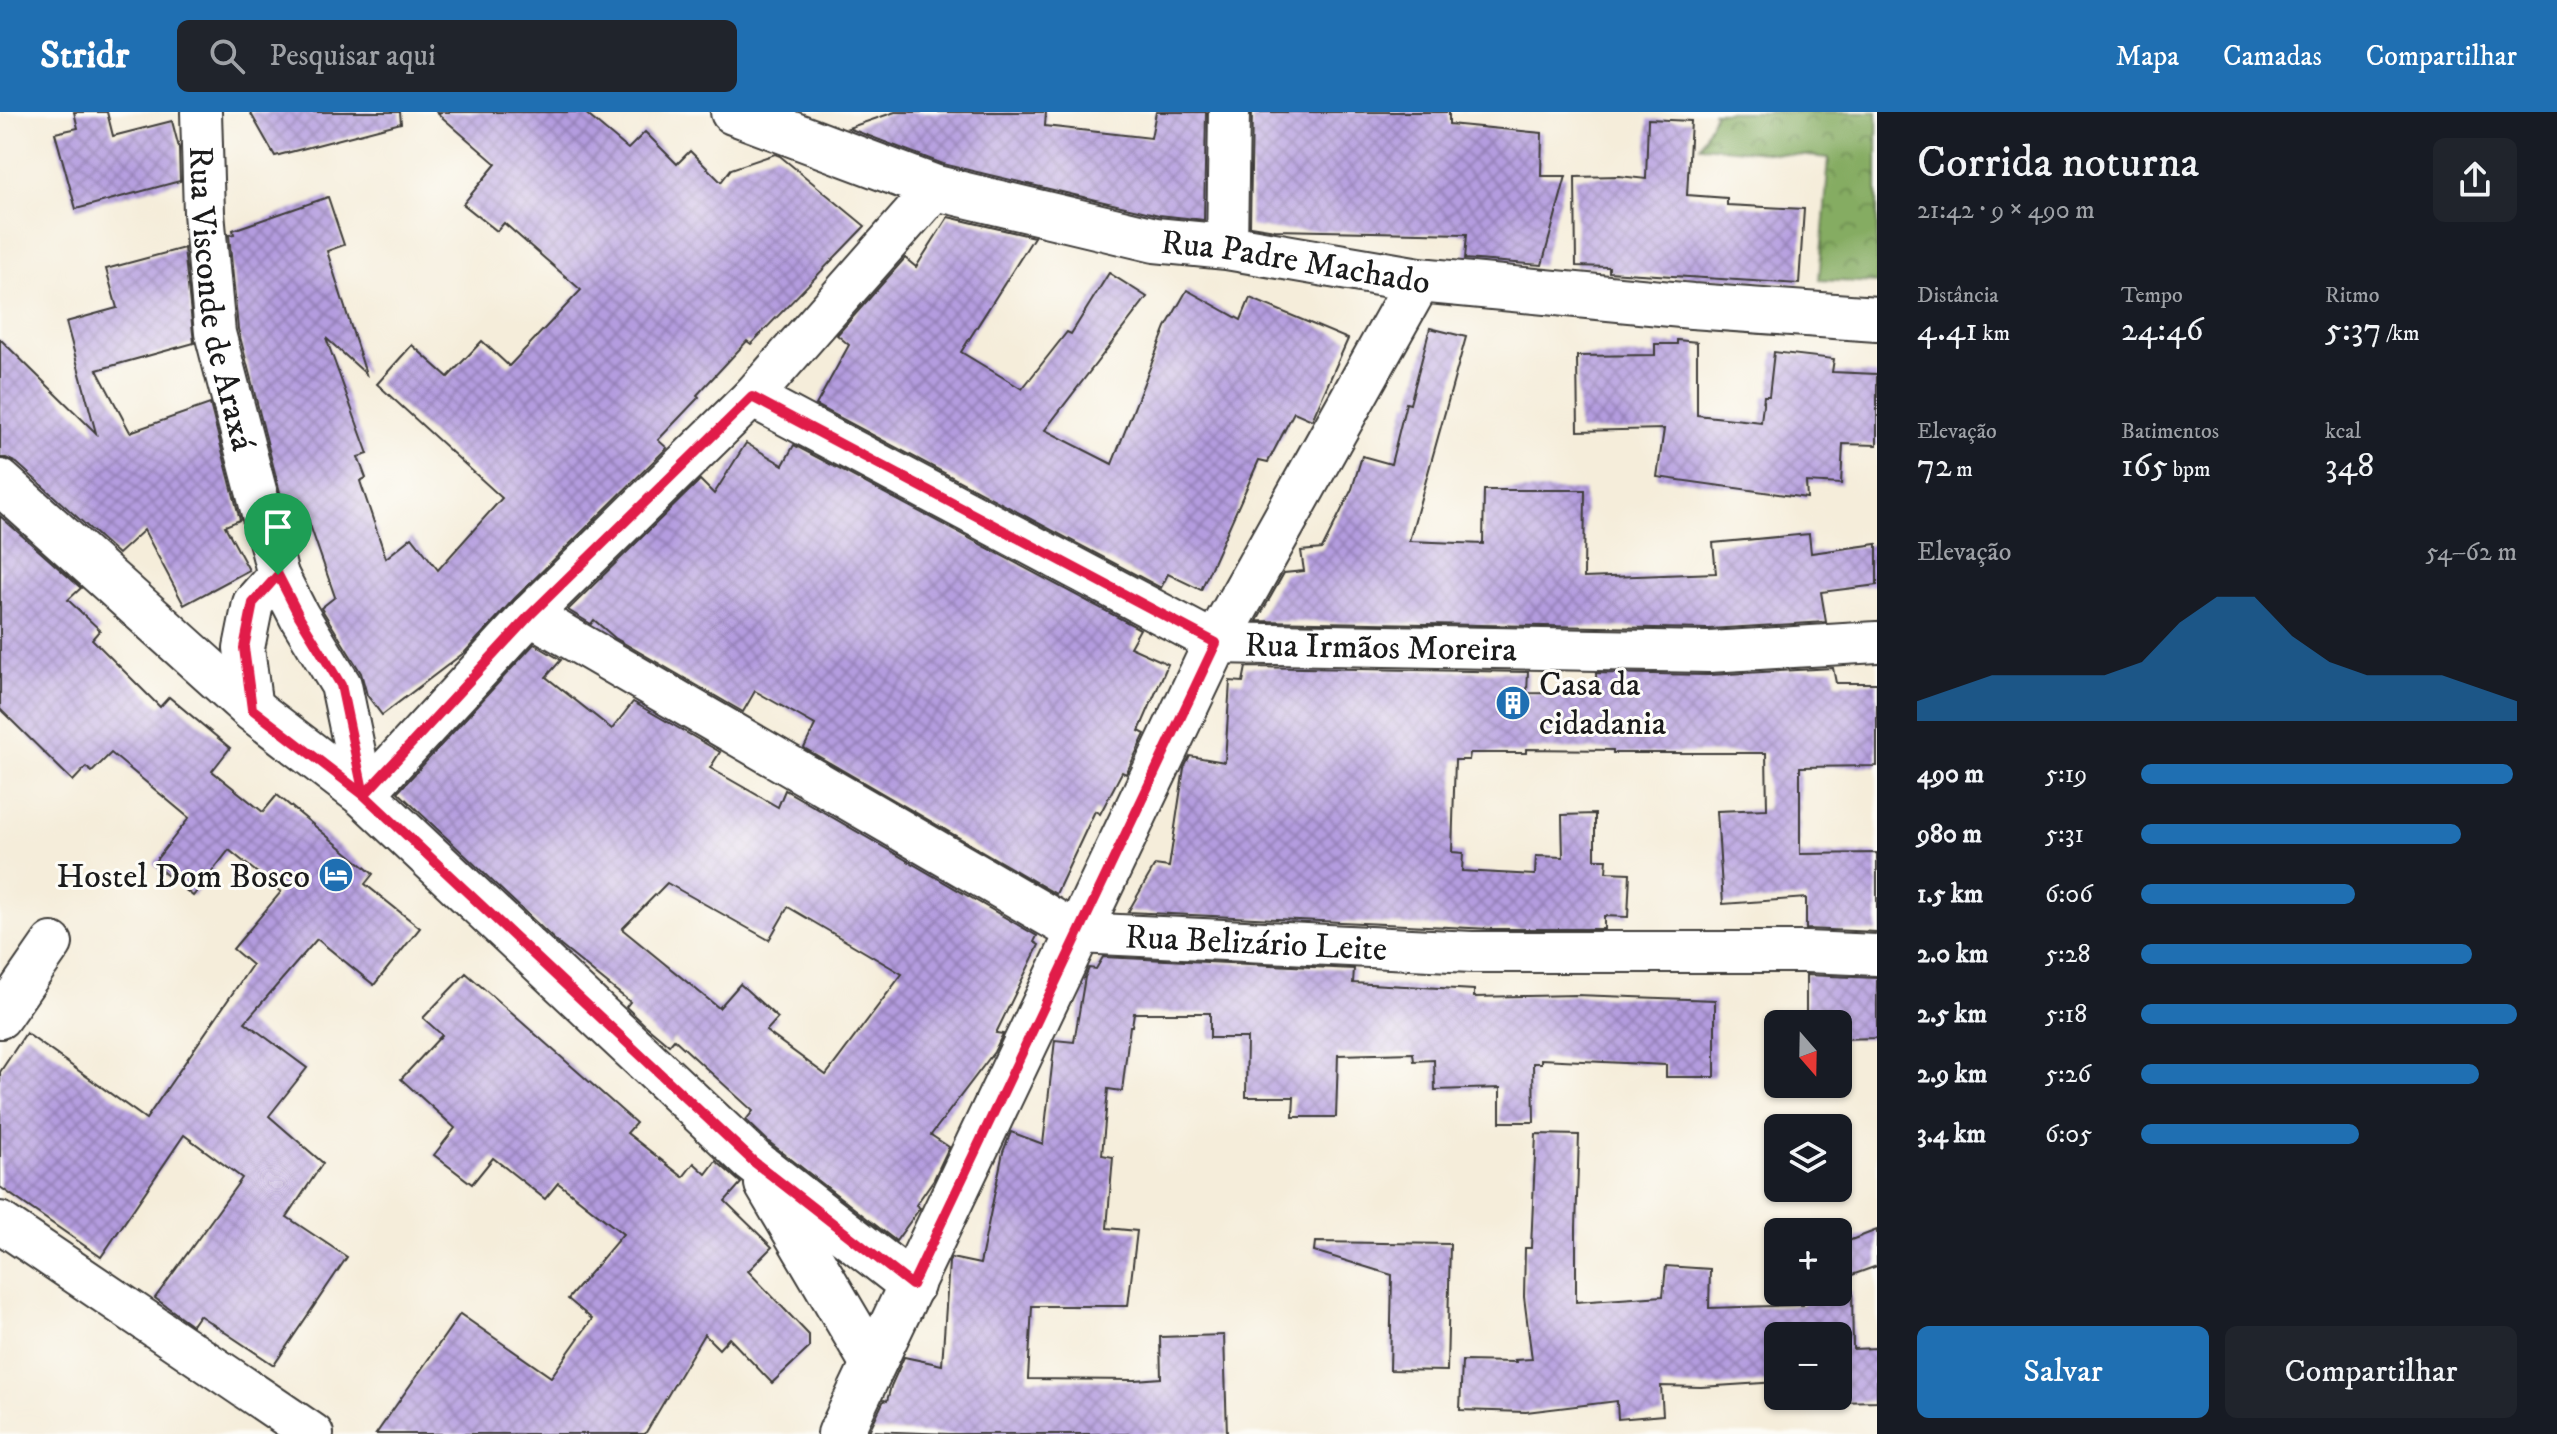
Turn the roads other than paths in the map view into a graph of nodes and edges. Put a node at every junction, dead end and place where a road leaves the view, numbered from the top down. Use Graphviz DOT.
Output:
graph roads {
  1 [pos="201,112"];
  2 [pos="733,112"];
  3 [pos="1229,112"];
  4 [pos="936,188"];
  5 [pos="1227,247"];
  6 [pos="1419,280"];
  7 [pos="1877,319"];
  8 [pos="752,397"];
  9 [pos="0,482"];
  10 [pos="278,575"];
  11 [pos="530,615"];
  12 [pos="1877,642"];
  13 [pos="1216,643"];
  14 [pos="252,709"];
  15 [pos="364,795"];
  16 [pos="1078,933"];
  17 [pos="52,943"];
  18 [pos="1877,955"];
  19 [pos="0,1018"];
  20 [pos="753,1161"];
  21 [pos="0,1222"];
  22 [pos="912,1285"];
  23 [pos="872,1362"];
  24 [pos="313,1434"];
  25 [pos="840,1434"];
  1 -- 10 [label="street, Rua Visconde de Araxá"];
  2 -- 4 [label="street, Rua Padre Machado"];
  3 -- 5 [label="street"];
  4 -- 5 [label="street, Rua Padre Machado"];
  4 -- 8 [label="street"];
  5 -- 6 [label="street, Rua Padre Machado"];
  6 -- 7 [label="street, Rua Padre Machado"];
  6 -- 13 [label="street"];
  8 -- 11 [label="street"];
  8 -- 13 [label="street, Rua Irmãos Moreira"];
  9 -- 14 [label="street"];
  10 -- 14 [label="street"];
  10 -- 15 [label="street, Rua Visconde de Araxá"];
  11 -- 15 [label="street"];
  11 -- 16 [label="street, Rua Belizário Leite"];
  12 -- 13 [label="street, Rua Irmãos Moreira"];
  13 -- 16 [label="street"];
  14 -- 15 [label="street"];
  15 -- 20 [label="street"];
  16 -- 18 [label="street, Rua Belizário Leite"];
  16 -- 22 [label="street"];
  17 -- 19 [label="street"];
  20 -- 22 [label="street"];
  20 -- 23 [label="street"];
  21 -- 24 [label="street"];
  22 -- 23 [label="street"];
  23 -- 25 [label="street"];
}
